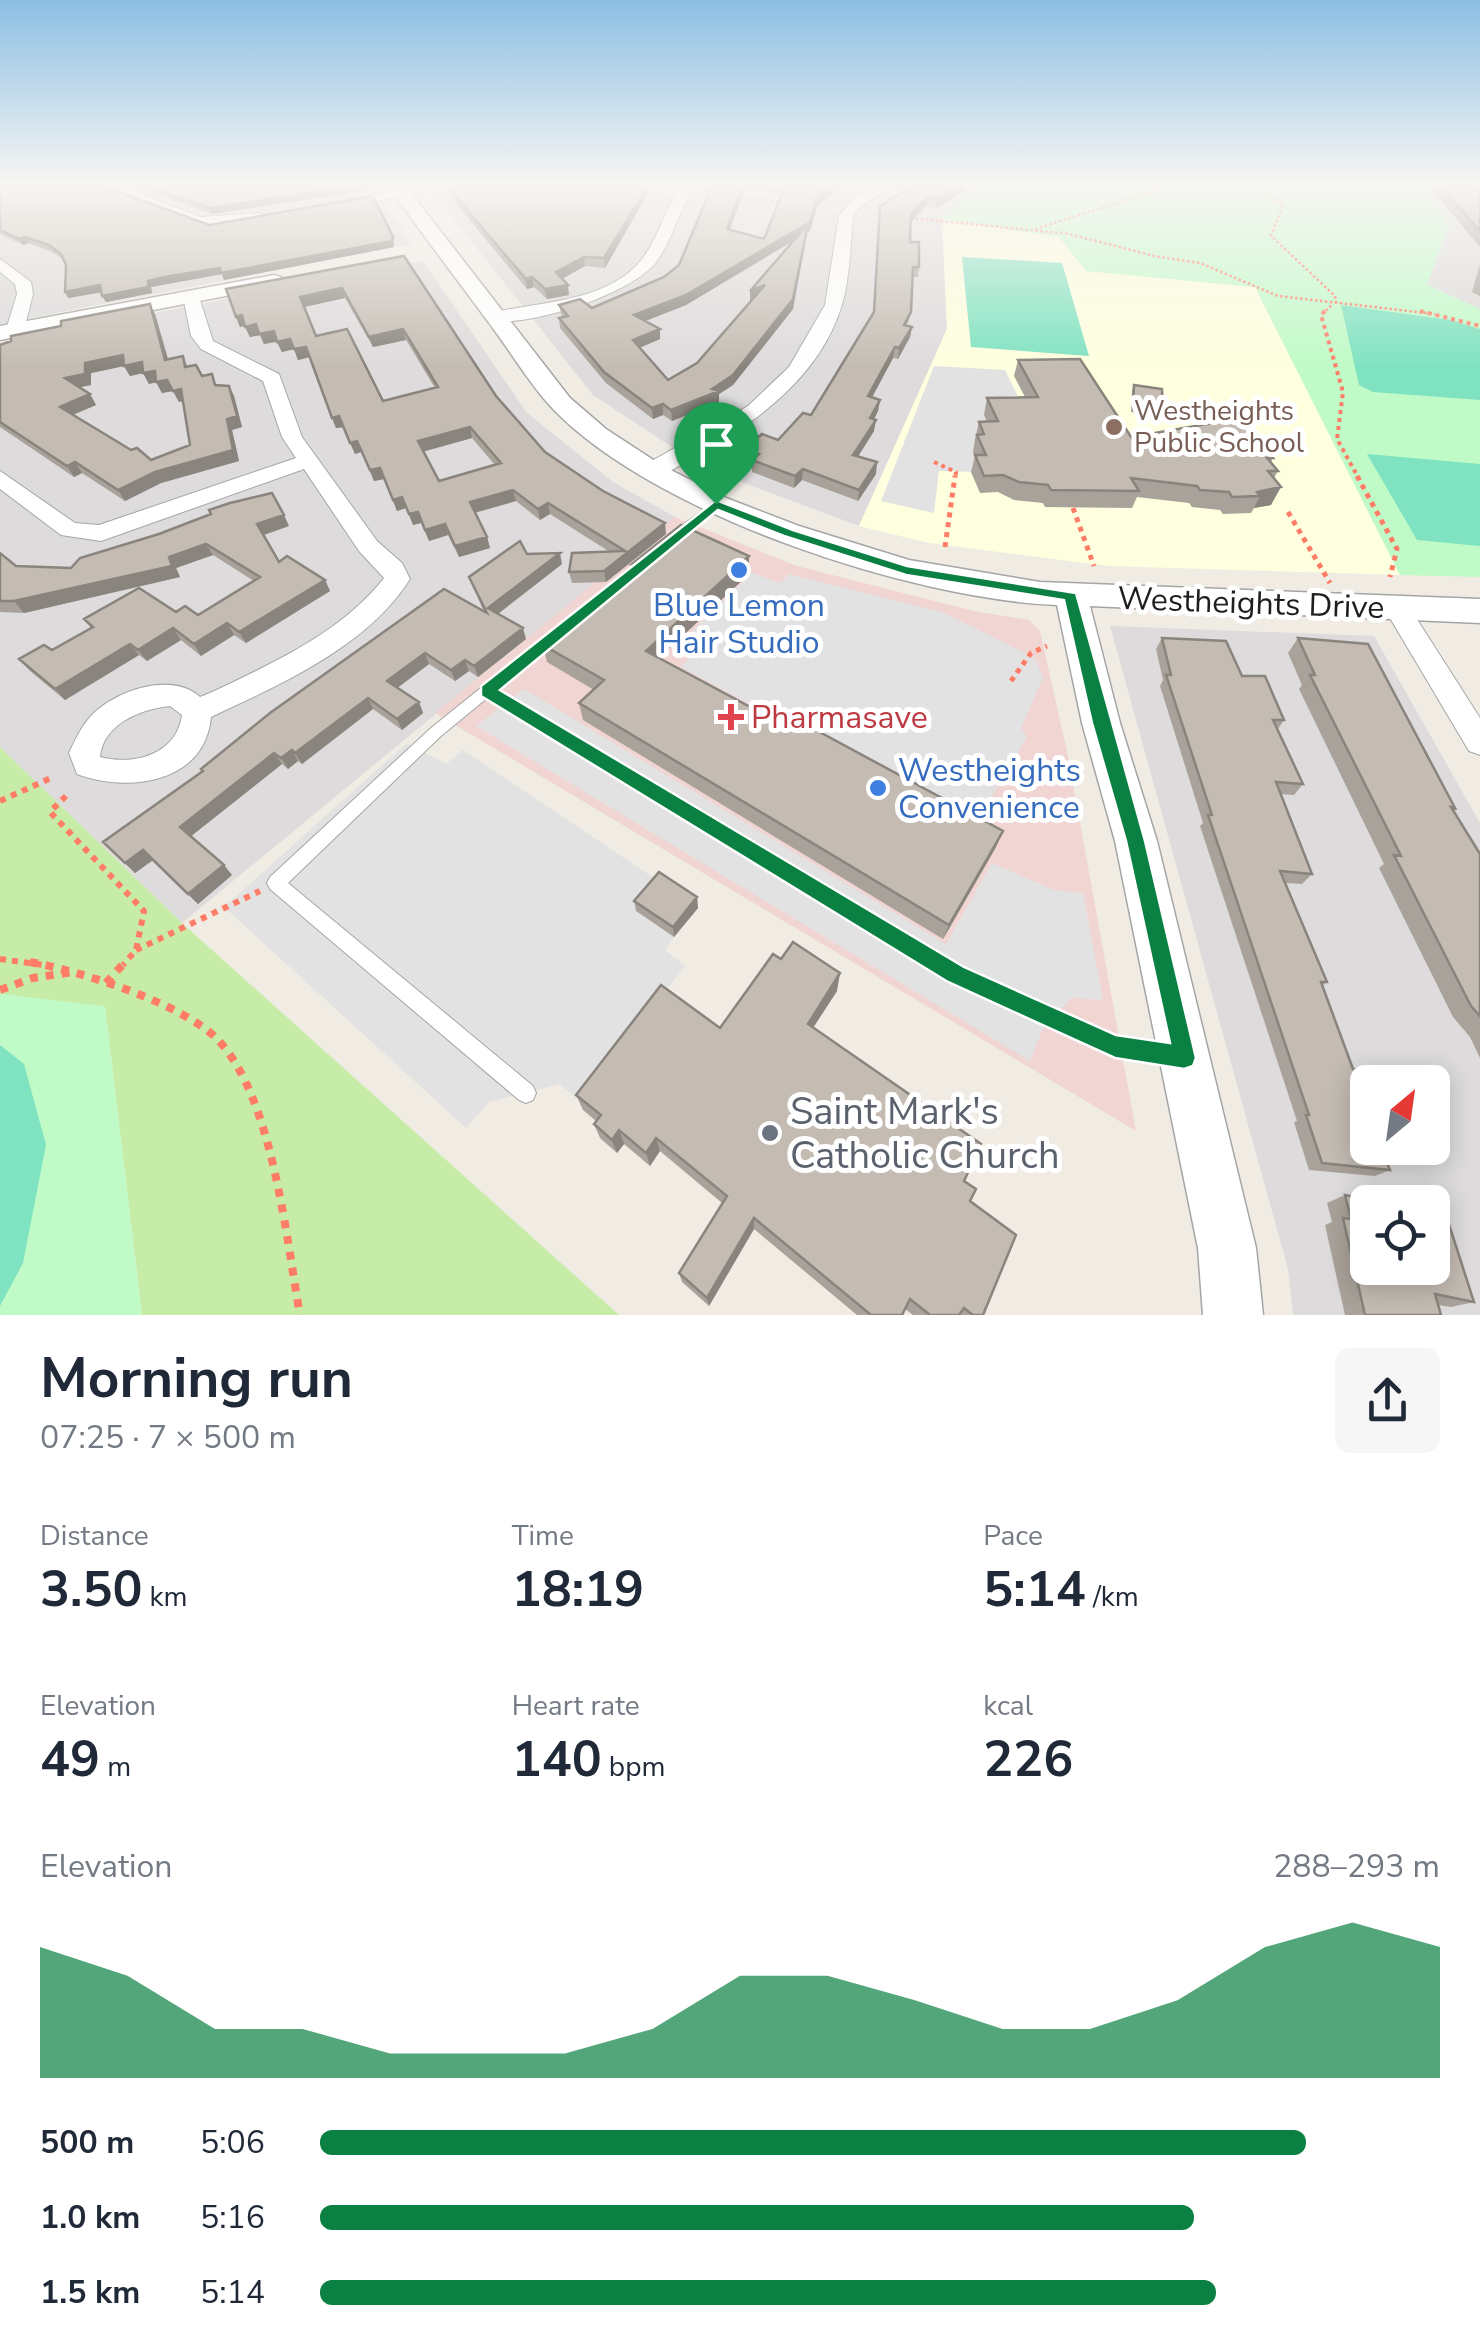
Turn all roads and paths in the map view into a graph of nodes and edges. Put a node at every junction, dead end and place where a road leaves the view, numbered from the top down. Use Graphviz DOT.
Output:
graph roads {
  1 [pos="427,245"];
  2 [pos="656,245"];
  3 [pos="842,245"];
  4 [pos="1110,245"];
  5 [pos="1281,245"];
  6 [pos="0,264"];
  7 [pos="302,276"];
  8 [pos="191,297"];
  9 [pos="1336,302"];
  10 [pos="496,317"];
  11 [pos="1480,326"];
  12 [pos="8,331"];
  13 [pos="307,460"];
  14 [pos="934,462"];
  15 [pos="651,471"];
  16 [pos="0,478"];
  17 [pos="716,504"];
  18 [pos="1072,508"];
  19 [pos="1288,512"];
  20 [pos="666,544"];
  21 [pos="945,546"];
  22 [pos="1082,581"];
  23 [pos="1394,592"];
  24 [pos="1344,606"];
  25 [pos="1480,611"];
  26 [pos="562,630"];
  27 [pos="1047,646"];
  28 [pos="1011,681"];
  29 [pos="487,691"];
  30 [pos="197,711"];
  31 [pos="1480,743"];
  32 [pos="51,778"];
  33 [pos="66,796"];
  34 [pos="0,801"];
  35 [pos="276,883"];
  36 [pos="136,950"];
  37 [pos="0,959"];
  38 [pos="76,971"];
  39 [pos="106,984"];
  40 [pos="0,990"];
  41 [pos="1184,1058"];
  42 [pos="526,1093"];
  43 [pos="300,1315"];
  44 [pos="1232,1315"];
  1 -- 10 [label="street, Westheights Drive"];
  2 -- 10 [label="street"];
  3 -- 15 [label="street"];
  4 -- 9 [label="path"];
  5 -- 9 [label="path"];
  6 -- 12 [label="street"];
  7 -- 8 [label="street"];
  8 -- 12 [label="street"];
  8 -- 13 [label="street"];
  9 -- 11 [label="path"];
  9 -- 23 [label="path"];
  10 -- 15 [label="street, Westheights Drive"];
  13 -- 16 [label="street"];
  13 -- 30 [label="street"];
  14 -- 21 [label="path"];
  15 -- 17 [label="street, Westheights Drive"];
  17 -- 20 [label="lane"];
  17 -- 22 [label="street, Westheights Drive"];
  18 -- 22 [label="path"];
  19 -- 24 [label="path"];
  22 -- 24 [label="street, Westheights Drive"];
  22 -- 41 [label="street"];
  23 -- 24 [label="street, Westheights Drive"];
  23 -- 25 [label="street, Westheights Drive"];
  23 -- 31 [label="street"];
  26 -- 29 [label="lane"];
  27 -- 28 [label="path"];
  29 -- 35 [label="lane"];
  29 -- 41 [label="lane"];
  32 -- 34 [label="path"];
  33 -- 36 [label="path"];
  35 -- 36 [label="path"];
  35 -- 42 [label="lane"];
  36 -- 39 [label="path"];
  37 -- 38 [label="path"];
  38 -- 39 [label="path"];
  38 -- 40 [label="path"];
  39 -- 43 [label="path"];
  41 -- 44 [label="street"];
}
